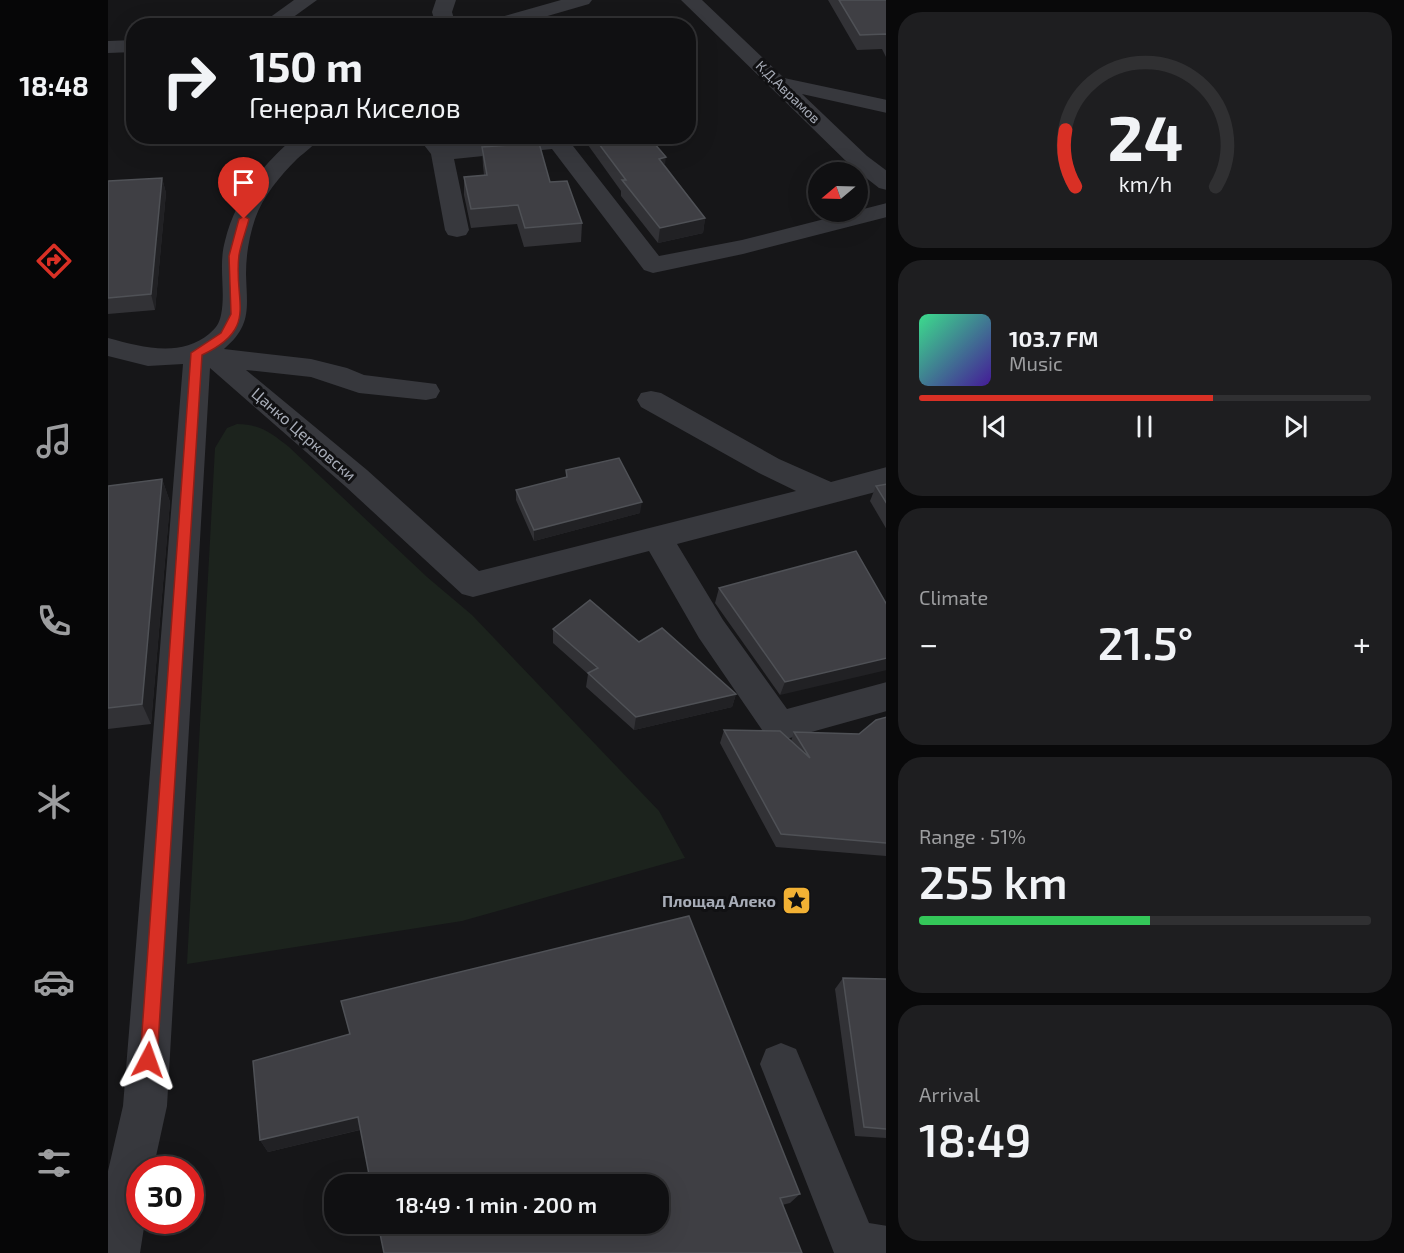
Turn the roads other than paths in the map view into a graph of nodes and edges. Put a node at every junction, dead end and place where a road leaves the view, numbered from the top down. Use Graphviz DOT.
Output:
graph roads {
  1 [pos="307,0"];
  2 [pos="446,0"];
  3 [pos="582,0"];
  4 [pos="691,0"];
  5 [pos="279,18"];
  6 [pos="444,18"];
  7 [pos="518,18"];
  8 [pos="126,46"];
  9 [pos="108,47"];
  10 [pos="777,82"];
  11 [pos="886,107"];
  12 [pos="302,144"];
  13 [pos="476,144"];
  14 [pos="560,144"];
  15 [pos="435,145"];
  16 [pos="886,183"];
  17 [pos="886,210"];
  18 [pos="457,230"];
  19 [pos="108,347"];
  20 [pos="206,355"];
  21 [pos="426,391"];
  22 [pos="651,400"];
  23 [pos="886,478"];
  24 [pos="826,492"];
  25 [pos="657,538"];
  26 [pos="886,696"];
  27 [pos="781,1064"];
  28 [pos="117,1206"];
  29 [pos="886,1250"];
  30 [pos="117,1253"];
  1 -- 5 [label="street"];
  2 -- 6 [label="street"];
  3 -- 7 [label="street"];
  4 -- 10 [label="street, К.Д.Аврамов"];
  8 -- 9 [label="street"];
  10 -- 11 [label="street"];
  10 -- 16 [label="street, К.Д.Аврамов"];
  12 -- 20 [label="street"];
  13 -- 15 [label="street"];
  14 -- 17 [label="street"];
  15 -- 18 [label="street"];
  19 -- 20 [label="street"];
  20 -- 21 [label="street"];
  20 -- 25 [label="street, Цанко Церковски"];
  20 -- 28 [label="street"];
  22 -- 24 [label="street"];
  23 -- 24 [label="street"];
  24 -- 25 [label="street"];
  25 -- 26 [label="street"];
  27 -- 29 [label="street"];
  28 -- 30 [label="street"];
}
